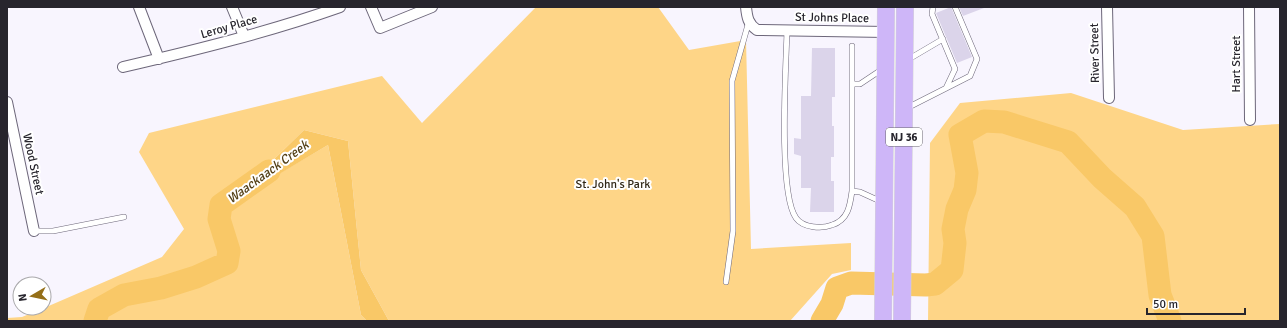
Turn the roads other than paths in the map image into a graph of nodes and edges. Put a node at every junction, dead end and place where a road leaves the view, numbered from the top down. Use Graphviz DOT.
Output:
graph roads {
  1 [pos="139,7"];
  2 [pos="232,7"];
  3 [pos="340,7"];
  4 [pos="371,7"];
  5 [pos="746,7"];
  6 [pos="886,7"];
  7 [pos="905,7"];
  8 [pos="933,7"];
  9 [pos="955,7"];
  10 [pos="1107,7"];
  11 [pos="1249,7"];
  12 [pos="430,8"];
  13 [pos="749,22"];
  14 [pos="787,30"];
  15 [pos="886,32"];
  16 [pos="244,36"];
  17 [pos="943,39"];
  18 [pos="852,46"];
  19 [pos="159,59"];
  20 [pos="904,61"];
  21 [pos="123,67"];
  22 [pos="886,68"];
  23 [pos="852,84"];
  24 [pos="946,88"];
  25 [pos="1109,98"];
  26 [pos="7,102"];
  27 [pos="904,110"];
  28 [pos="1250,120"];
  29 [pos="852,191"];
  30 [pos="884,204"];
  31 [pos="124,217"];
  32 [pos="34,231"];
  33 [pos="726,282"];
  34 [pos="883,321"];
  35 [pos="902,321"];
  1 -- 19 [label="street"];
  2 -- 16 [label="street"];
  3 -- 16 [label="street, Leroy Place"];
  4 -- 12 [label="street"];
  5 -- 13 [label="street"];
  6 -- 15 [label="highway, NJ 36"];
  7 -- 20 [label="highway, NJ 36"];
  8 -- 17 [label="lane"];
  9 -- 24 [label="lane"];
  10 -- 25 [label="street, River Street"];
  11 -- 28 [label="street, Hart Street"];
  13 -- 14 [label="street, St Johns Place"];
  13 -- 33 [label="lane"];
  14 -- 15 [label="street, St Johns Place"];
  14 -- 29 [label="lane"];
  15 -- 22 [label="highway, NJ 36"];
  16 -- 19 [label="street, Leroy Place"];
  17 -- 20 [label="lane"];
  17 -- 24 [label="lane"];
  18 -- 23 [label="lane"];
  19 -- 21 [label="street, Leroy Place"];
  20 -- 27 [label="highway, NJ 36"];
  22 -- 23 [label="lane"];
  22 -- 30 [label="highway, NJ 36"];
  23 -- 29 [label="lane"];
  24 -- 27 [label="lane"];
  26 -- 32 [label="street, Wood Street"];
  27 -- 35 [label="highway, NJ 36"];
  29 -- 30 [label="lane"];
  30 -- 34 [label="highway, NJ 36"];
  31 -- 32 [label="lane"];
}
